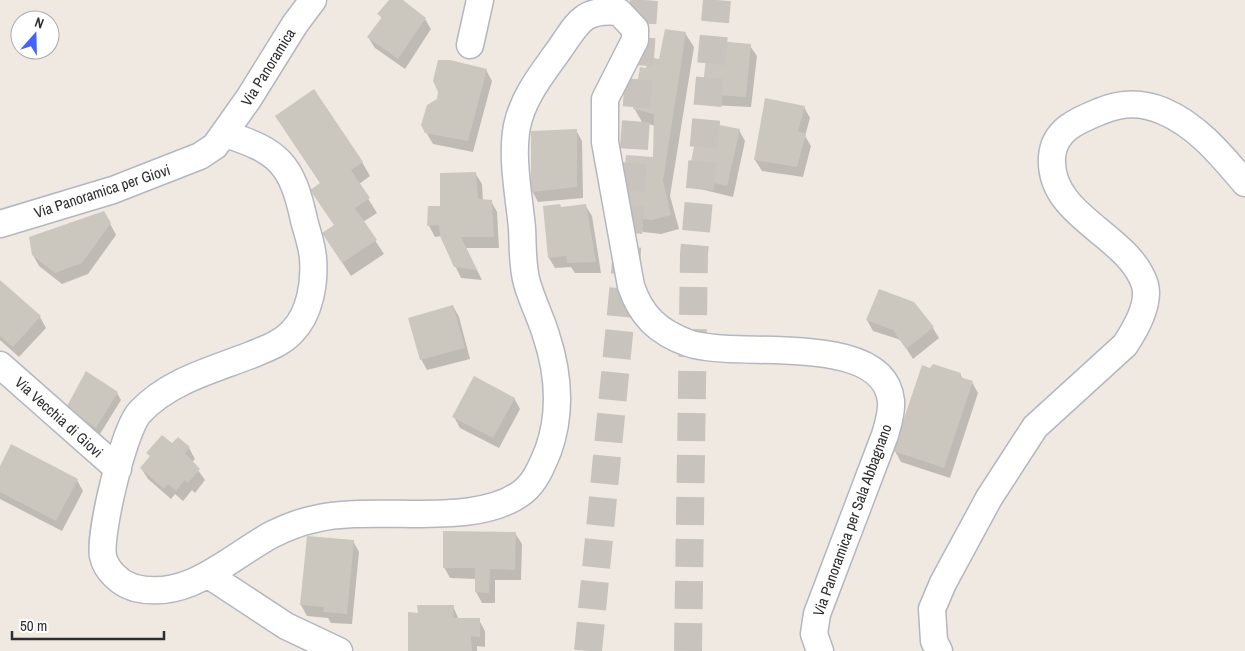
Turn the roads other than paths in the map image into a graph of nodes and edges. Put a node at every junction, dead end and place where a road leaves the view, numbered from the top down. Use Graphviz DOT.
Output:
graph roads {
  1 [pos="313,0"];
  2 [pos="480,0"];
  3 [pos="470,45"];
  4 [pos="224,134"];
  5 [pos="1245,183"];
  6 [pos="0,224"];
  7 [pos="0,365"];
  8 [pos="118,470"];
  9 [pos="210,576"];
  10 [pos="339,651"];
  11 [pos="820,651"];
  12 [pos="939,651"];
  1 -- 4 [label="street, Via Panoramica"];
  2 -- 3 [label="street"];
  4 -- 6 [label="street, Via Panoramica per Giovi"];
  4 -- 8 [label="street, Via Panoramica per Sala Abbagnano"];
  5 -- 12 [label="street"];
  7 -- 8 [label="street, Via Vecchia di Giovi"];
  8 -- 9 [label="street, Via Panoramica per Sala Abbagnano"];
  9 -- 10 [label="street"];
  9 -- 11 [label="street, Via Panoramica per Sala Abbagnano"];
}
